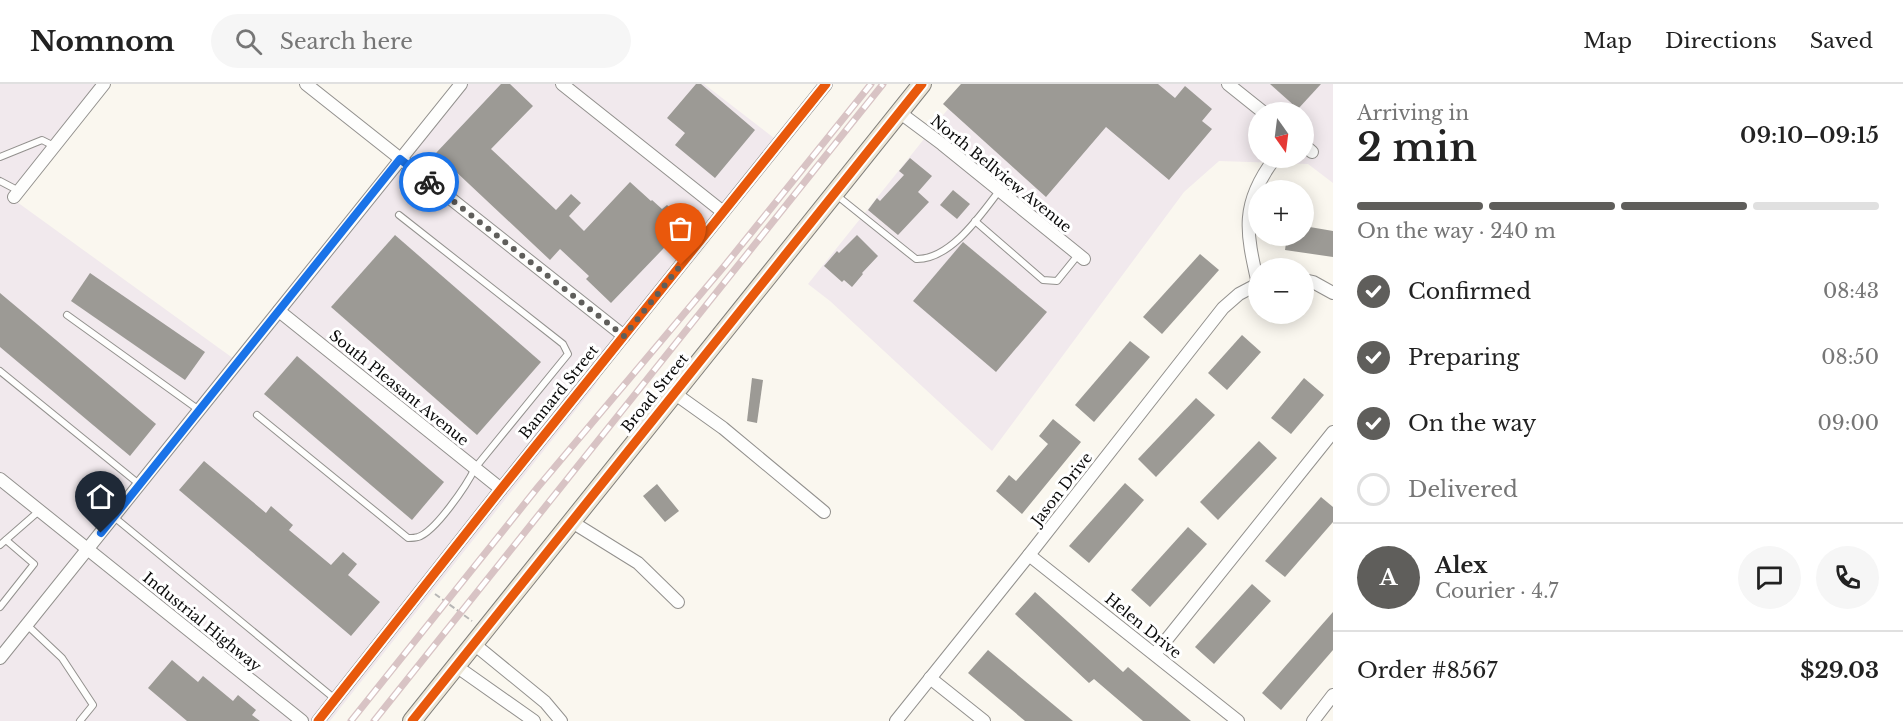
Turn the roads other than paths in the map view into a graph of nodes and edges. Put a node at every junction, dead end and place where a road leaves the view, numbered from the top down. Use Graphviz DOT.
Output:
graph roads {
  1 [pos="104,84"];
  2 [pos="306,84"];
  3 [pos="461,84"];
  4 [pos="562,84"];
  5 [pos="826,84"];
  6 [pos="922,84"];
  7 [pos="1228,84"];
  8 [pos="1250,102"];
  9 [pos="900,112"];
  10 [pos="55,147"];
  11 [pos="0,157"];
  12 [pos="400,159"];
  13 [pos="1267,168"];
  14 [pos="0,181"];
  15 [pos="1000,191"];
  16 [pos="834,193"];
  17 [pos="17,194"];
  18 [pos="723,212"];
  19 [pos="399,215"];
  20 [pos="975,221"];
  21 [pos="1081,257"];
  22 [pos="1252,258"];
  23 [pos="1314,283"];
  24 [pos="1248,289"];
  25 [pos="1333,293"];
  26 [pos="279,311"];
  27 [pos="67,315"];
  28 [pos="624,336"];
  29 [pos="0,371"];
  30 [pos="674,393"];
  31 [pos="199,410"];
  32 [pos="257,415"];
  33 [pos="1333,432"];
  34 [pos="475,468"];
  35 [pos="0,479"];
  36 [pos="140,484"];
  37 [pos="501,489"];
  38 [pos="40,511"];
  39 [pos="824,512"];
  40 [pos="114,517"];
  41 [pos="572,522"];
  42 [pos="6,540"];
  43 [pos="0,545"];
  44 [pos="88,549"];
  45 [pos="1029,555"];
  46 [pos="678,602"];
  47 [pos="0,607"];
  48 [pos="27,625"];
  49 [pos="474,644"];
  50 [pos="1155,654"];
  51 [pos="0,658"];
  52 [pos="456,666"];
  53 [pos="930,678"];
  54 [pos="1333,695"];
  55 [pos="335,699"];
  56 [pos="559,720"];
  57 [pos="80,721"];
  58 [pos="302,721"];
  59 [pos="318,721"];
  60 [pos="412,721"];
  61 [pos="534,721"];
  62 [pos="896,721"];
  63 [pos="984,721"];
  64 [pos="1238,721"];
  65 [pos="1313,721"];
  1 -- 10 [label="street"];
  2 -- 12 [label="street"];
  3 -- 12 [label="street"];
  4 -- 18 [label="street"];
  5 -- 18 [label="street, Bannard Street"];
  6 -- 9 [label="main road, Broad Street"];
  7 -- 8 [label="street"];
  9 -- 15 [label="street, North Bellview Avenue"];
  9 -- 16 [label="main road, Broad Street"];
  10 -- 11 [label="lane"];
  10 -- 17 [label="street"];
  12 -- 26 [label="street"];
  12 -- 28 [label="street"];
  13 -- 22 [label="street"];
  14 -- 17 [label="lane"];
  15 -- 20 [label="lane"];
  15 -- 21 [label="street, North Bellview Avenue"];
  16 -- 20 [label="lane"];
  16 -- 30 [label="main road, Broad Street"];
  18 -- 28 [label="street, Bannard Street"];
  19 -- 34 [label="lane"];
  20 -- 21 [label="lane"];
  23 -- 25 [label="street"];
  24 -- 45 [label="street, Jason Drive"];
  26 -- 31 [label="street"];
  26 -- 34 [label="street, South Pleasant Avenue"];
  27 -- 31 [label="lane"];
  28 -- 37 [label="street, Bannard Street"];
  29 -- 36 [label="lane"];
  30 -- 39 [label="street"];
  30 -- 41 [label="main road, Broad Street"];
  31 -- 36 [label="street"];
  32 -- 34 [label="lane"];
  33 -- 50 [label="street"];
  34 -- 37 [label="street, South Pleasant Avenue"];
  35 -- 38 [label="street, Industrial Highway"];
  36 -- 40 [label="street"];
  37 -- 55 [label="street, Bannard Street"];
  38 -- 42 [label="lane"];
  38 -- 44 [label="street, Industrial Highway"];
  40 -- 44 [label="street"];
  40 -- 55 [label="lane"];
  41 -- 46 [label="street"];
  41 -- 49 [label="main road, Broad Street"];
  42 -- 43 [label="lane"];
  42 -- 47 [label="lane"];
  44 -- 48 [label="street"];
  44 -- 58 [label="street, Industrial Highway"];
  45 -- 50 [label="street, Helen Drive"];
  45 -- 53 [label="street, Jason Drive"];
  48 -- 51 [label="street"];
  48 -- 57 [label="lane"];
  49 -- 52 [label="main road, Broad Street"];
  49 -- 56 [label="street"];
  50 -- 64 [label="street, Helen Drive"];
  52 -- 60 [label="main road, Broad Street"];
  52 -- 61 [label="street"];
  53 -- 62 [label="street, Jason Drive"];
  53 -- 63 [label="street"];
  54 -- 65 [label="street"];
  55 -- 59 [label="street, Bannard Street"];
}
